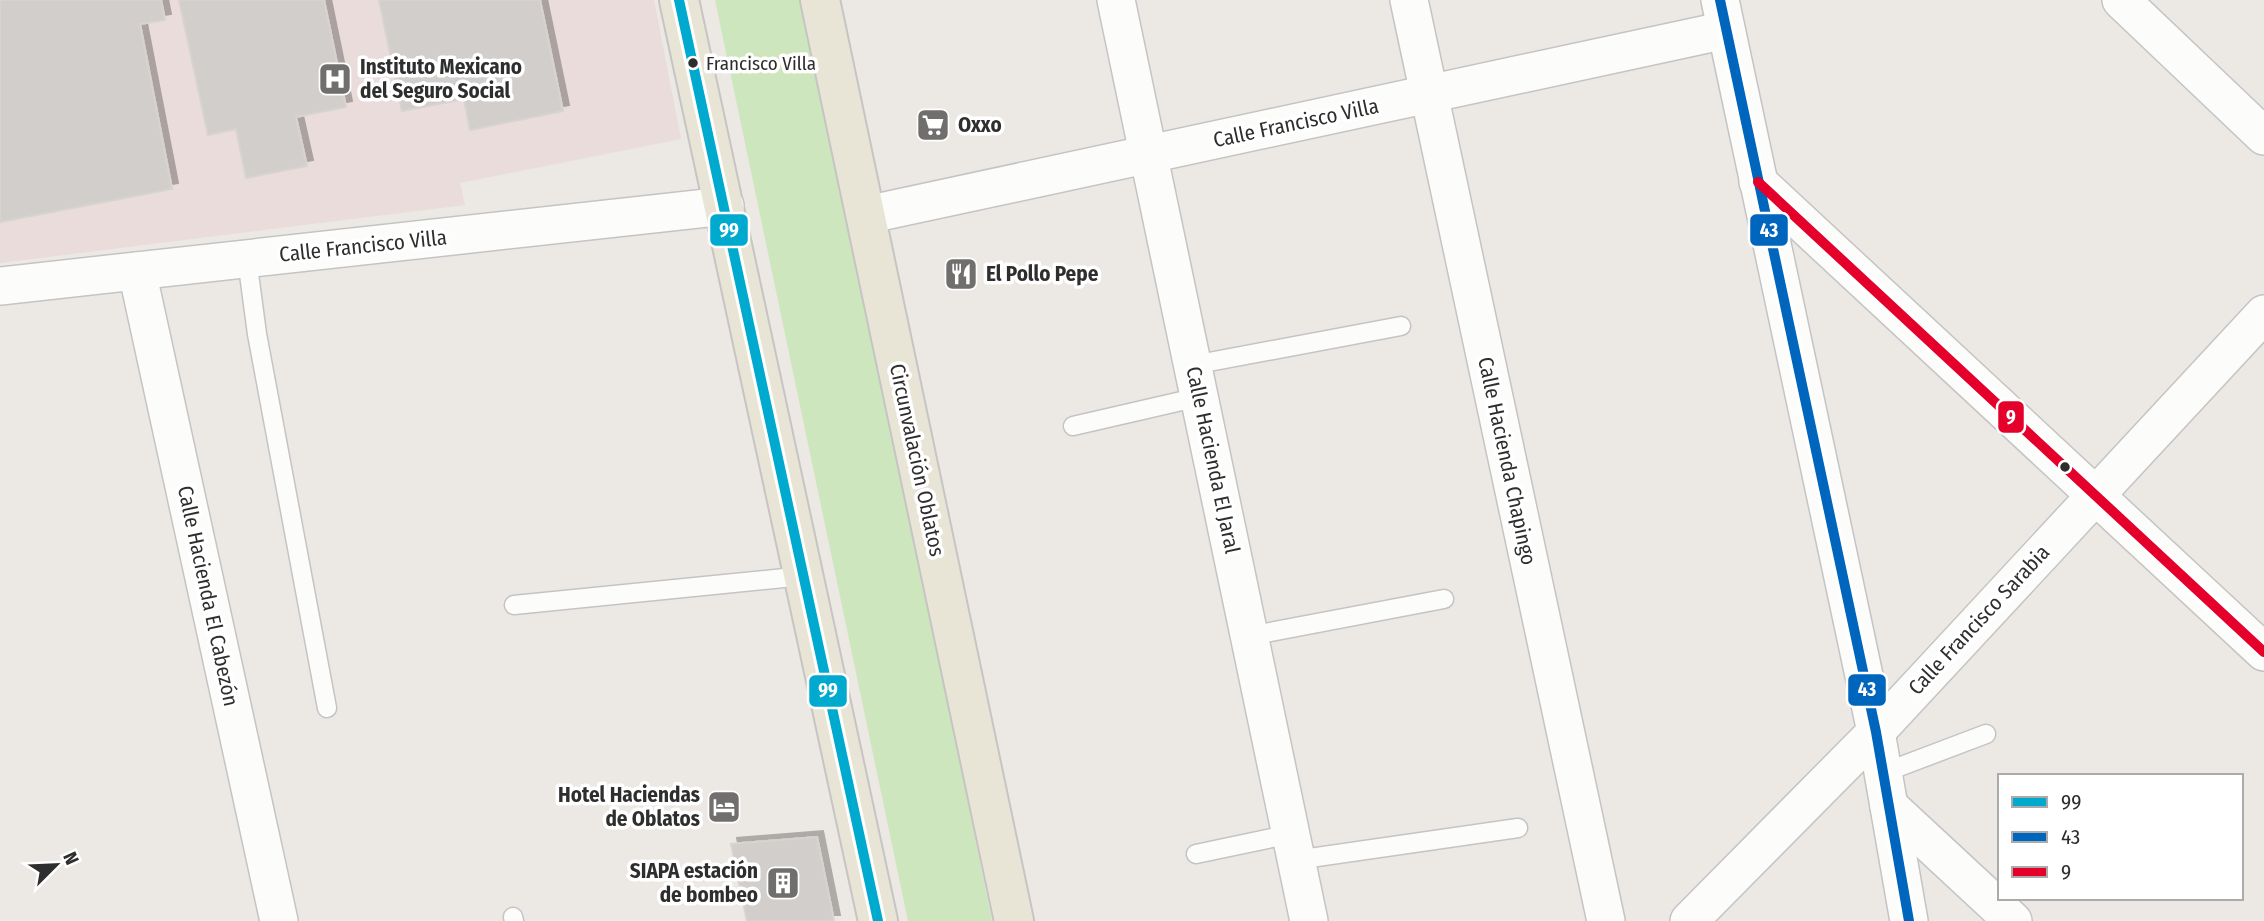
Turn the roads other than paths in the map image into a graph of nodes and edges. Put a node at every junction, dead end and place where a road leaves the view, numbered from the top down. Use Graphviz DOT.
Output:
graph roads {
  1 [pos="679,0"];
  2 [pos="820,0"];
  3 [pos="1116,0"];
  4 [pos="1409,0"];
  5 [pos="2121,0"];
  6 [pos="1723,15"];
  7 [pos="1429,94"];
  8 [pos="2264,136"];
  9 [pos="1149,154"];
  10 [pos="1758,182"];
  11 [pos="725,206"];
  12 [pos="866,215"];
  13 [pos="247,259"];
  14 [pos="137,271"];
  15 [pos="0,286"];
  16 [pos="2264,314"];
  17 [pos="1401,326"];
  18 [pos="1196,381"];
  19 [pos="1073,426"];
  20 [pos="2094,495"];
  21 [pos="804,576"];
  22 [pos="1444,599"];
  23 [pos="514,605"];
  24 [pos="1250,636"];
  25 [pos="2264,652"];
  26 [pos="327,708"];
  27 [pos="1876,732"];
  28 [pos="1986,734"];
  29 [pos="1886,790"];
  30 [pos="1518,828"];
  31 [pos="1294,847"];
  32 [pos="1196,854"];
  33 [pos="279,921"];
  34 [pos="878,921"];
  35 [pos="1014,921"];
  36 [pos="1309,921"];
  37 [pos="1606,921"];
  38 [pos="1689,921"];
  39 [pos="1909,921"];
  40 [pos="2013,921"];
  1 -- 11 [label="main road"];
  2 -- 12 [label="main road, Circunvalación Oblatos"];
  3 -- 9 [label="street, Calle Hacienda El Jaral"];
  4 -- 7 [label="street, Calle Hacienda Chapingo"];
  5 -- 8 [label="street"];
  6 -- 7 [label="street, Calle Francisco Villa"];
  6 -- 10 [label="street"];
  7 -- 9 [label="street, Calle Francisco Villa"];
  7 -- 37 [label="street, Calle Hacienda Chapingo"];
  9 -- 12 [label="street, Calle Francisco Villa"];
  9 -- 18 [label="street, Calle Hacienda El Jaral"];
  10 -- 20 [label="street"];
  10 -- 27 [label="street"];
  11 -- 13 [label="street, Calle Francisco Villa"];
  11 -- 21 [label="main road"];
  12 -- 35 [label="main road, Circunvalación Oblatos"];
  13 -- 14 [label="street, Calle Francisco Villa"];
  13 -- 26 [label="lane"];
  14 -- 15 [label="street, Calle Francisco Villa"];
  14 -- 33 [label="street, Calle Hacienda El Cabezón"];
  16 -- 20 [label="street, Calle Francisco Sarabia"];
  17 -- 18 [label="lane"];
  18 -- 19 [label="lane"];
  18 -- 24 [label="street, Calle Hacienda El Jaral"];
  20 -- 25 [label="street"];
  20 -- 27 [label="street, Calle Francisco Sarabia"];
  21 -- 23 [label="lane"];
  21 -- 34 [label="main road"];
  22 -- 24 [label="lane"];
  24 -- 31 [label="street, Calle Hacienda El Jaral"];
  27 -- 29 [label="street"];
  27 -- 38 [label="street, Calle Francisco Sarabia"];
  28 -- 29 [label="lane"];
  29 -- 39 [label="street"];
  29 -- 40 [label="street"];
  30 -- 31 [label="lane"];
  31 -- 32 [label="lane"];
  31 -- 36 [label="street, Calle Hacienda El Jaral"];
}
